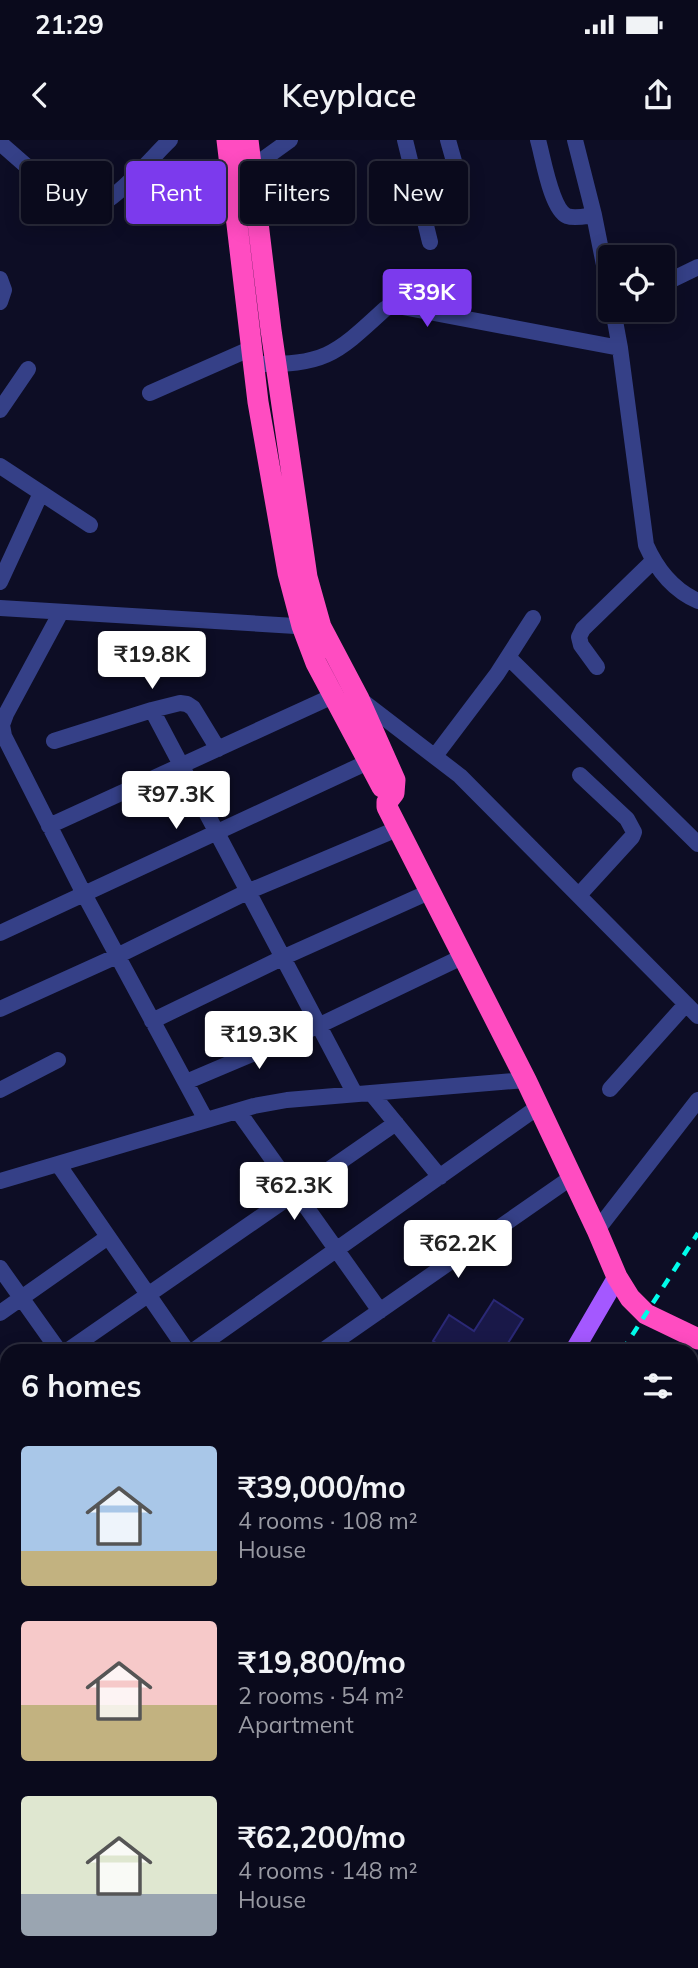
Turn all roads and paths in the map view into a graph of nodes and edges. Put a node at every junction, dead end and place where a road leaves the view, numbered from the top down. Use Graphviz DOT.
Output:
graph roads {
  1 [pos="170,140"];
  2 [pos="290,140"];
  3 [pos="405,140"];
  4 [pos="448,140"];
  5 [pos="538,140"];
  6 [pos="575,140"];
  7 [pos="0,143"];
  8 [pos="228,149"];
  9 [pos="250,151"];
  10 [pos="454,161"];
  11 [pos="233,181"];
  12 [pos="594,215"];
  13 [pos="430,242"];
  14 [pos="600,245"];
  15 [pos="698,267"];
  16 [pos="675,278"];
  17 [pos="0,279"];
  18 [pos="0,302"];
  19 [pos="615,322"];
  20 [pos="620,348"];
  21 [pos="253,356"];
  22 [pos="276,365"];
  23 [pos="28,369"];
  24 [pos="150,393"];
  25 [pos="0,410"];
  26 [pos="0,466"];
  27 [pos="41,493"];
  28 [pos="90,525"];
  29 [pos="653,561"];
  30 [pos="0,582"];
  31 [pos="698,601"];
  32 [pos="0,608"];
  33 [pos="61,612"];
  34 [pos="533,618"];
  35 [pos="312,627"];
  36 [pos="508,657"];
  37 [pos="597,667"];
  38 [pos="333,696"];
  39 [pos="359,699"];
  40 [pos="152,710"];
  41 [pos="54,741"];
  42 [pos="218,748"];
  43 [pos="435,756"];
  44 [pos="368,762"];
  45 [pos="182,765"];
  46 [pos="580,775"];
  47 [pos="394,793"];
  48 [pos="49,825"];
  49 [pos="397,829"];
  50 [pos="216,833"];
  51 [pos="698,844"];
  52 [pos="247,892"];
  53 [pos="429,892"];
  54 [pos="84,894"];
  55 [pos="579,895"];
  56 [pos="0,933"];
  57 [pos="117,956"];
  58 [pos="463,957"];
  59 [pos="282,958"];
  60 [pos="686,1004"];
  61 [pos="0,1009"];
  62 [pos="698,1016"];
  63 [pos="152,1021"];
  64 [pos="318,1026"];
  65 [pos="58,1060"];
  66 [pos="526,1080"];
  67 [pos="186,1082"];
  68 [pos="610,1089"];
  69 [pos="0,1090"];
  70 [pos="371,1093"];
  71 [pos="355,1094"];
  72 [pos="698,1100"];
  73 [pos="538,1107"];
  74 [pos="238,1111"];
  75 [pos="206,1120"];
  76 [pos="396,1124"];
  77 [pos="58,1164"];
  78 [pos="440,1177"];
  79 [pos="572,1177"];
  80 [pos="0,1181"];
  81 [pos="295,1193"];
  82 [pos="597,1230"];
  83 [pos="108,1237"];
  84 [pos="336,1250"];
  85 [pos="0,1268"];
  86 [pos="617,1277"];
  87 [pos="148,1295"];
  88 [pos="21,1298"];
  89 [pos="380,1311"];
  90 [pos="0,1313"];
  91 [pos="698,1339"];
  92 [pos="54,1344"];
  93 [pos="77,1344"];
  94 [pos="182,1344"];
  95 [pos="202,1344"];
  96 [pos="332,1344"];
  97 [pos="578,1344"];
  1 -- 7 [label="street"];
  2 -- 9 [label="street"];
  3 -- 13 [label="street"];
  4 -- 10 [label="street"];
  5 -- 12 [label="street"];
  6 -- 12 [label="street"];
  8 -- 11 [label="highway"];
  9 -- 11 [label="street"];
  9 -- 22 [label="highway"];
  11 -- 21 [label="highway"];
  12 -- 14 [label="street"];
  15 -- 16 [label="street"];
  17 -- 18 [label="street"];
  19 -- 20 [label="street"];
  20 -- 22 [label="street"];
  20 -- 29 [label="street"];
  21 -- 22 [label="street"];
  21 -- 24 [label="street"];
  21 -- 35 [label="highway"];
  22 -- 35 [label="highway"];
  23 -- 25 [label="street"];
  26 -- 27 [label="street"];
  27 -- 28 [label="street"];
  27 -- 30 [label="street"];
  29 -- 31 [label="street"];
  29 -- 37 [label="street"];
  32 -- 33 [label="street"];
  33 -- 35 [label="street"];
  33 -- 48 [label="street"];
  34 -- 36 [label="street"];
  35 -- 38 [label="highway"];
  35 -- 39 [label="highway"];
  36 -- 43 [label="street"];
  36 -- 51 [label="street"];
  38 -- 42 [label="street"];
  38 -- 44 [label="highway"];
  39 -- 43 [label="street"];
  39 -- 47 [label="highway"];
  40 -- 41 [label="street"];
  40 -- 42 [label="street"];
  40 -- 45 [label="street"];
  42 -- 45 [label="street"];
  43 -- 55 [label="street"];
  44 -- 47 [label="highway"];
  44 -- 50 [label="street"];
  45 -- 48 [label="street"];
  45 -- 50 [label="street"];
  46 -- 55 [label="street"];
  47 -- 49 [label="highway"];
  48 -- 54 [label="street"];
  49 -- 52 [label="street"];
  49 -- 53 [label="highway"];
  50 -- 52 [label="street"];
  50 -- 54 [label="street"];
  52 -- 57 [label="street"];
  52 -- 59 [label="street"];
  53 -- 58 [label="highway"];
  53 -- 59 [label="street"];
  54 -- 56 [label="street"];
  54 -- 57 [label="street"];
  55 -- 60 [label="street"];
  57 -- 61 [label="street"];
  57 -- 63 [label="street"];
  58 -- 64 [label="street"];
  58 -- 66 [label="highway"];
  59 -- 63 [label="street"];
  59 -- 64 [label="street"];
  60 -- 62 [label="street"];
  60 -- 68 [label="street"];
  63 -- 67 [label="street"];
  64 -- 67 [label="street"];
  64 -- 71 [label="street"];
  65 -- 69 [label="street"];
  66 -- 70 [label="street"];
  66 -- 73 [label="highway"];
  67 -- 75 [label="street"];
  70 -- 71 [label="street"];
  70 -- 76 [label="street"];
  71 -- 74 [label="street"];
  72 -- 82 [label="street"];
  73 -- 78 [label="street"];
  73 -- 79 [label="highway"];
  74 -- 75 [label="street"];
  74 -- 81 [label="street"];
  75 -- 77 [label="street"];
  76 -- 78 [label="street"];
  76 -- 81 [label="street"];
  77 -- 80 [label="street"];
  77 -- 83 [label="street"];
  78 -- 84 [label="street"];
  79 -- 82 [label="highway"];
  79 -- 89 [label="street"];
  81 -- 84 [label="street"];
  81 -- 87 [label="street"];
  82 -- 86 [label="highway"];
  83 -- 87 [label="street"];
  83 -- 88 [label="street"];
  84 -- 89 [label="street"];
  84 -- 95 [label="street"];
  85 -- 88 [label="street"];
  86 -- 91 [label="highway"];
  86 -- 97 [label="main road"];
  87 -- 93 [label="street"];
  87 -- 94 [label="street"];
  88 -- 90 [label="street"];
  88 -- 92 [label="street"];
  89 -- 96 [label="street"];
}
